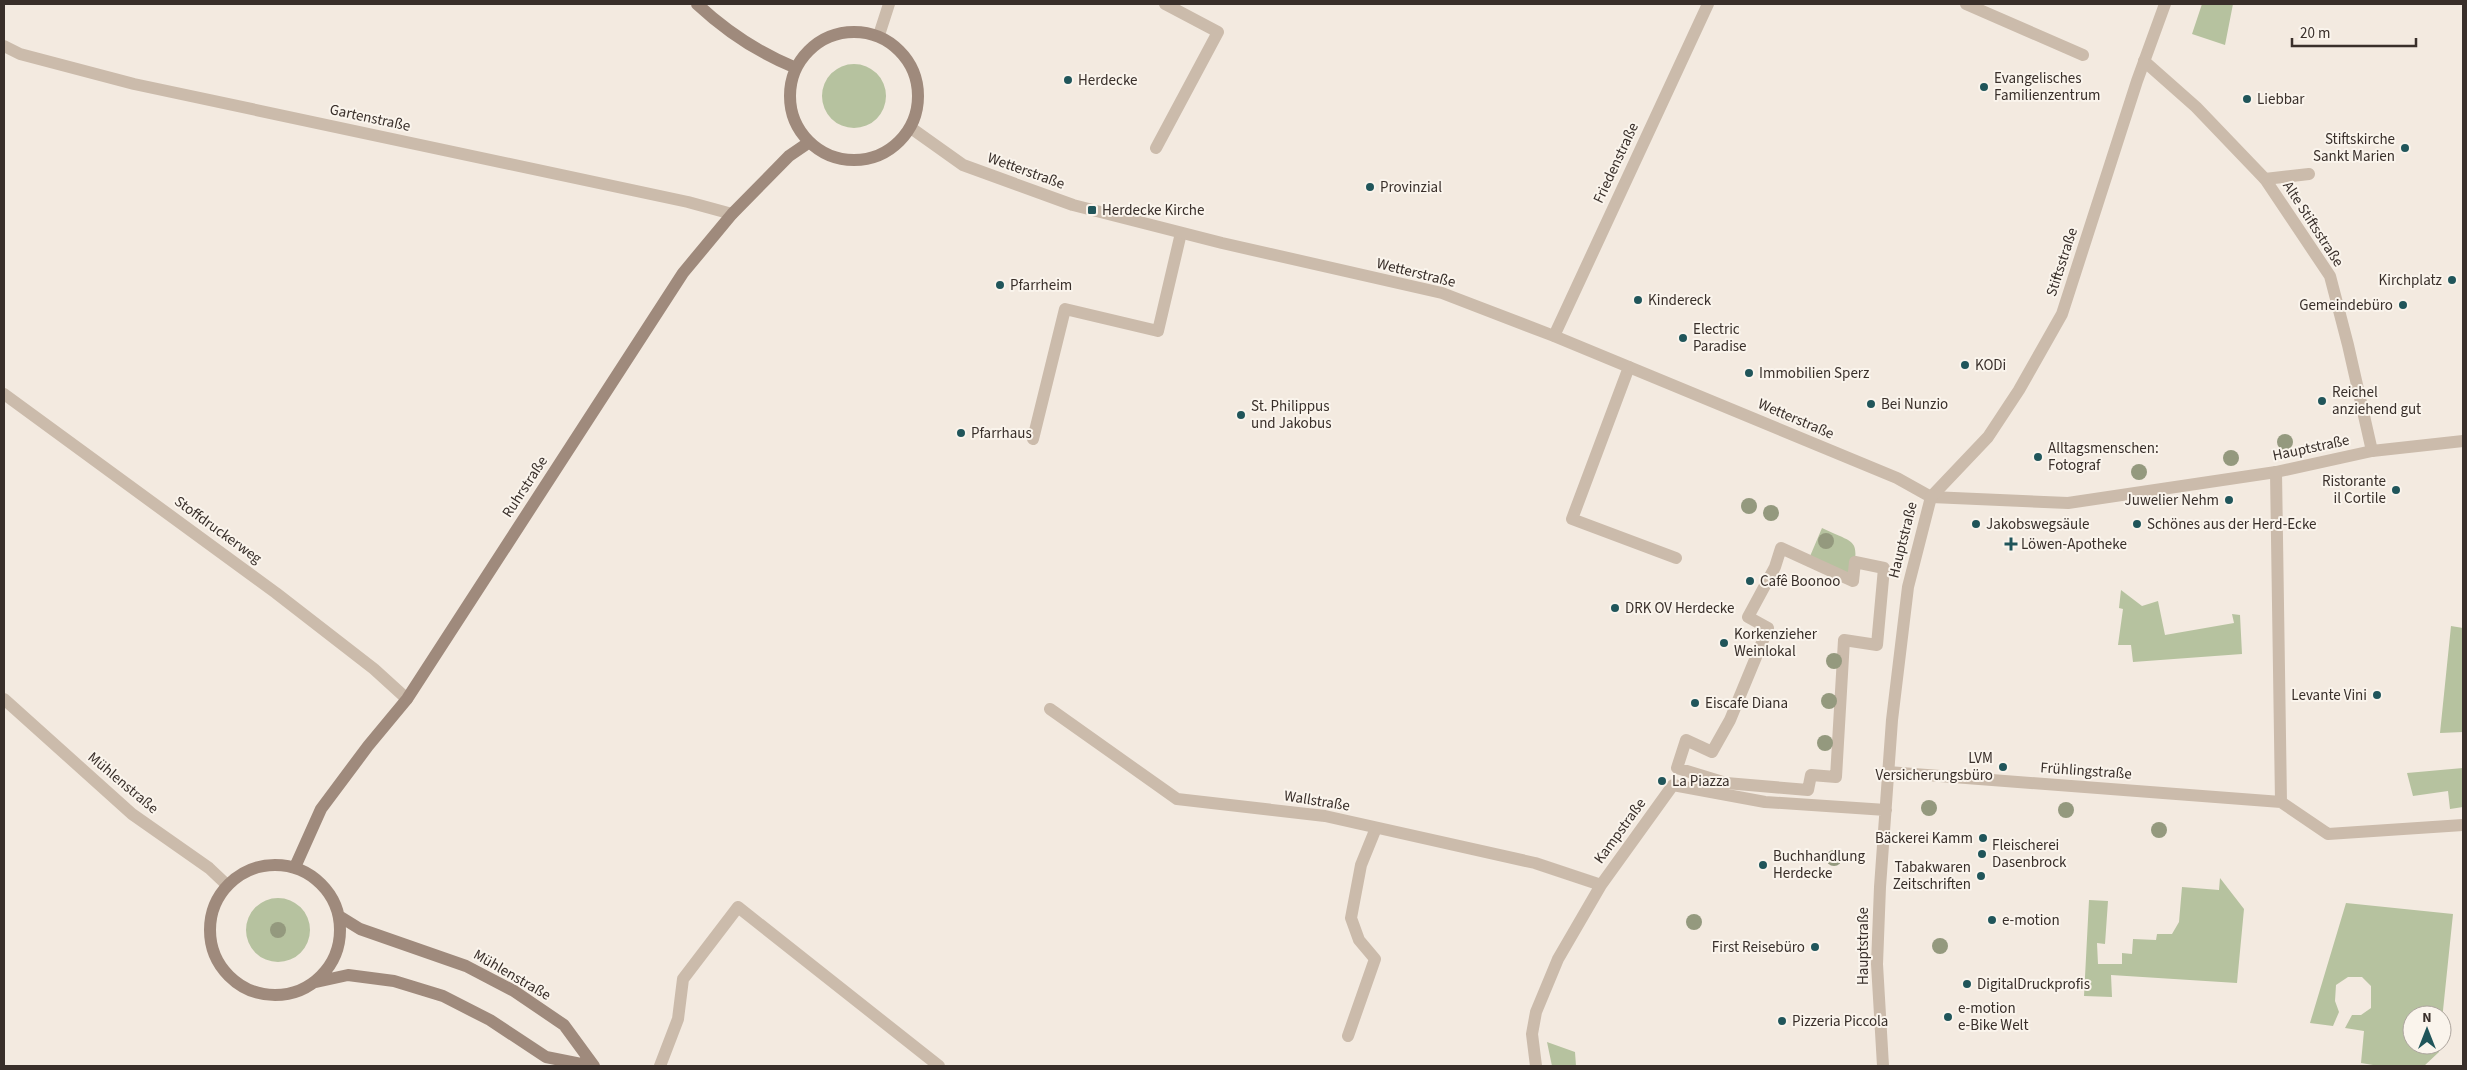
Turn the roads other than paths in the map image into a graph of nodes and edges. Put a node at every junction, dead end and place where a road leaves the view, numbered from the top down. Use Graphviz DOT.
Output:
graph roads {
  1 [pos="889,4"];
  2 [pos="1165,4"];
  3 [pos="1708,4"];
  4 [pos="1966,4"];
  5 [pos="2165,4"];
  6 [pos="700,7"];
  7 [pos="879,35"];
  8 [pos="4,46"];
  9 [pos="2083,55"];
  10 [pos="2144,61"];
  11 [pos="796,68"];
  12 [pos="911,128"];
  13 [pos="808,142"];
  14 [pos="1156,148"];
  15 [pos="2309,174"];
  16 [pos="2265,179"];
  17 [pos="732,214"];
  18 [pos="1181,233"];
  19 [pos="1554,336"];
  20 [pos="1629,367"];
  21 [pos="4,394"];
  22 [pos="1033,439"];
  23 [pos="2463,441"];
  24 [pos="2372,451"];
  25 [pos="2276,472"];
  26 [pos="1931,497"];
  27 [pos="1676,558"];
  28 [pos="4,699"];
  29 [pos="407,699"];
  30 [pos="1050,709"];
  31 [pos="1837,764"];
  32 [pos="1888,772"];
  33 [pos="2280,802"];
  34 [pos="1886,810"];
  35 [pos="2463,825"];
  36 [pos="1376,828"];
  37 [pos="295,867"];
  38 [pos="227,885"];
  39 [pos="1601,885"];
  40 [pos="339,916"];
  41 [pos="316,982"];
  42 [pos="1348,1036"];
  43 [pos="593,1066"];
  44 [pos="660,1066"];
  45 [pos="939,1066"];
  46 [pos="1536,1066"];
  47 [pos="1883,1066"];
  1 -- 7 [label="street"];
  2 -- 14 [label="street"];
  3 -- 19 [label="street, Friedenstraße"];
  4 -- 9 [label="street"];
  5 -- 10 [label="street, Stiftsstraße"];
  6 -- 11 [label="main road"];
  7 -- 11 [label="main road"];
  7 -- 12 [label="main road"];
  8 -- 17 [label="street, Gartenstraße"];
  10 -- 16 [label="street, Alte Stiftsstraße"];
  10 -- 26 [label="street, Stiftsstraße"];
  11 -- 13 [label="main road"];
  12 -- 13 [label="main road"];
  12 -- 18 [label="street, Wetterstraße"];
  13 -- 17 [label="main road, Ruhrstraße"];
  15 -- 16 [label="street"];
  16 -- 24 [label="street, Alte Stiftsstraße"];
  17 -- 29 [label="main road, Ruhrstraße"];
  18 -- 19 [label="street, Wetterstraße"];
  18 -- 22 [label="street"];
  19 -- 20 [label="street, Wetterstraße"];
  20 -- 26 [label="street, Wetterstraße"];
  20 -- 27 [label="street"];
  21 -- 29 [label="street, Stoffdruckerweg"];
  23 -- 24 [label="street, Hauptstraße"];
  24 -- 25 [label="street, Hauptstraße"];
  25 -- 26 [label="street, Hauptstraße"];
  25 -- 33 [label="street"];
  26 -- 32 [label="street, Hauptstraße"];
  28 -- 38 [label="street, Mühlenstraße"];
  29 -- 37 [label="main road, Ruhrstraße"];
  30 -- 36 [label="street, Wallstraße"];
  31 -- 31 [label="street"];
  32 -- 33 [label="street, Frühlingstraße"];
  32 -- 34 [label="street, Hauptstraße"];
  33 -- 35 [label="street, Frühlingstraße"];
  34 -- 39 [label="street, Kampstraße"];
  34 -- 47 [label="street, Hauptstraße"];
  36 -- 39 [label="street, Wallstraße"];
  36 -- 42 [label="street"];
  37 -- 38 [label="main road, Mühlenstraße"];
  37 -- 40 [label="main road, Mühlenstraße"];
  38 -- 41 [label="main road, Mühlenstraße"];
  39 -- 46 [label="street, Kampstraße"];
  40 -- 41 [label="main road, Mühlenstraße"];
  40 -- 43 [label="main road, Mühlenstraße"];
  41 -- 43 [label="main road, Mühlenstraße"];
  44 -- 45 [label="street"];
}
